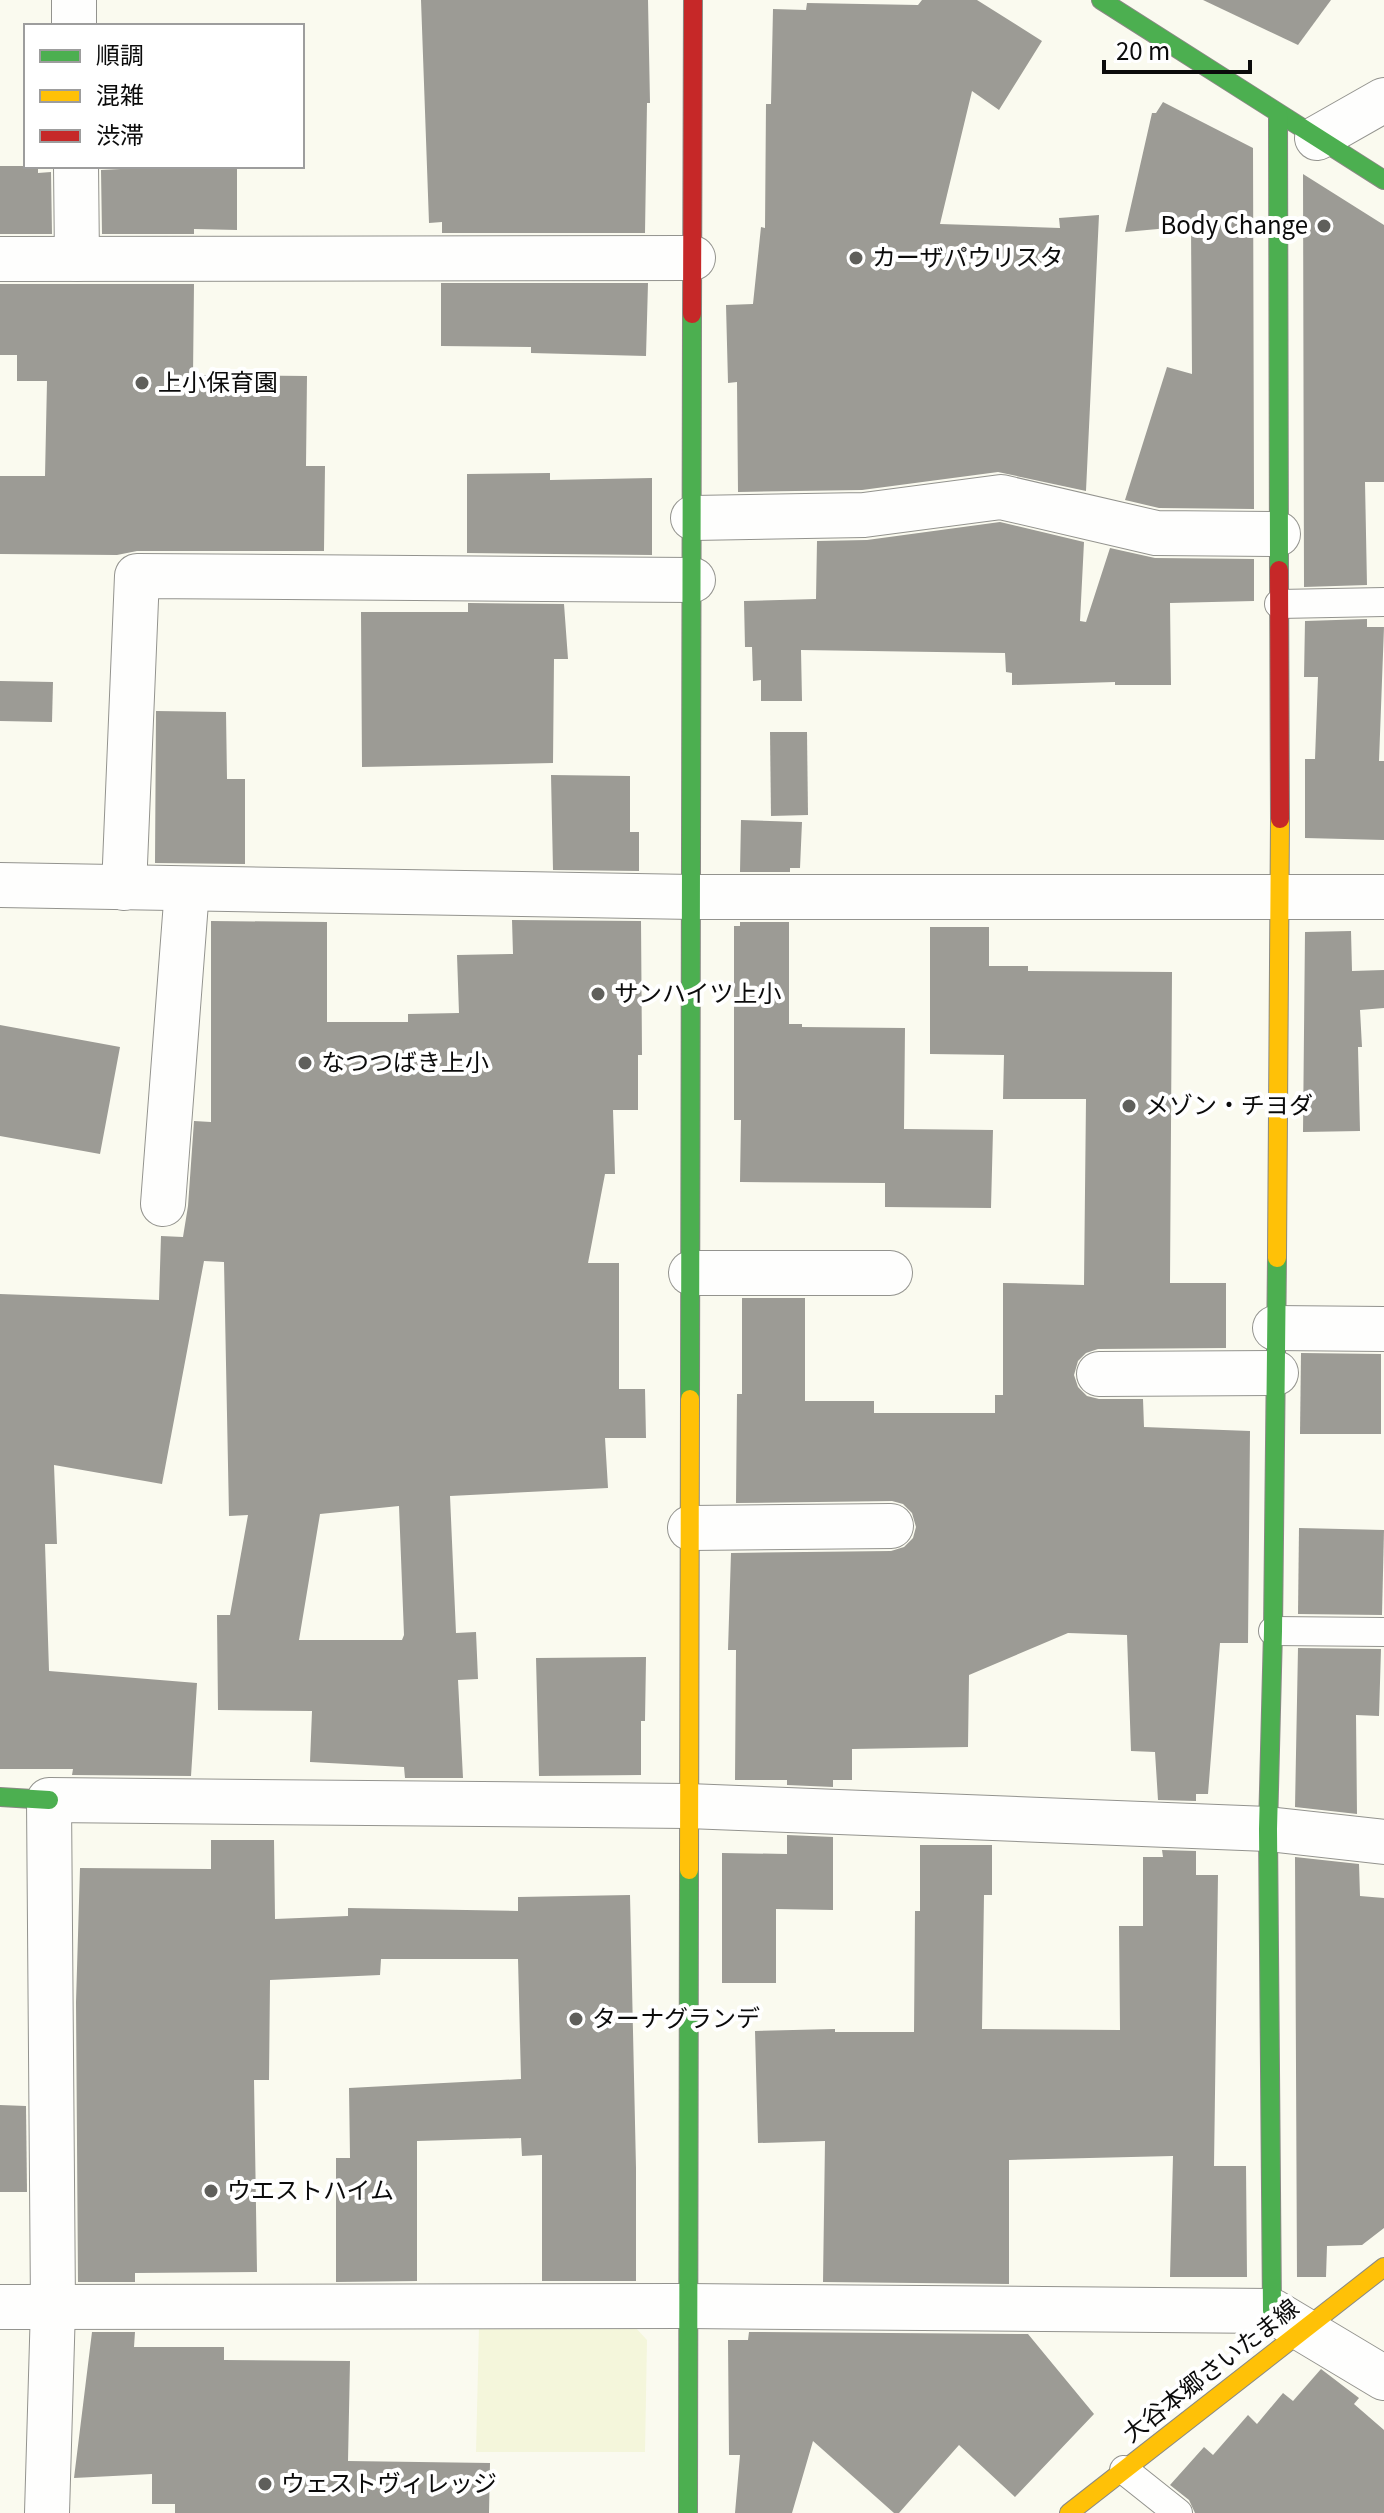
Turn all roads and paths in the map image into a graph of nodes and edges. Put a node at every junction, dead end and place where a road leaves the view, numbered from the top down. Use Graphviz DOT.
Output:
graph roads {
  1 [pos="74,0"];
  2 [pos="693,0"];
  3 [pos="1101,0"];
  4 [pos="74,24"];
  5 [pos="1384,100"];
  6 [pos="1278,114"];
  7 [pos="1317,138"];
  8 [pos="76,168"];
  9 [pos="1384,180"];
  10 [pos="693,258"];
  11 [pos="0,259"];
  12 [pos="77,259"];
  13 [pos="693,518"];
  14 [pos="1278,534"];
  15 [pos="693,580"];
  16 [pos="1384,602"];
  17 [pos="1279,604"];
  18 [pos="0,885"];
  19 [pos="124,888"];
  20 [pos="187,889"];
  21 [pos="693,897"];
  22 [pos="1384,897"];
  23 [pos="1280,899"];
  24 [pos="163,1204"];
  25 [pos="691,1273"];
  26 [pos="890,1273"];
  27 [pos="1275,1328"];
  28 [pos="1384,1329"];
  29 [pos="1276,1373"];
  30 [pos="1099,1374"];
  31 [pos="891,1526"];
  32 [pos="690,1528"];
  33 [pos="1273,1631"];
  34 [pos="1384,1632"];
  35 [pos="0,1797"];
  36 [pos="49,1800"];
  37 [pos="688,1806"];
  38 [pos="1268,1829"];
  39 [pos="1384,1842"];
  40 [pos="1384,2267"];
  41 [pos="687,2306"];
  42 [pos="0,2307"];
  43 [pos="53,2307"];
  44 [pos="1287,2320"];
  45 [pos="1384,2378"];
  46 [pos="1124,2470"];
  47 [pos="47,2513"];
  48 [pos="688,2513"];
  49 [pos="1069,2513"];
  50 [pos="1178,2513"];
  1 -- 4 [label="street"];
  2 -- 10 [label="street"];
  3 -- 6 [label="street"];
  5 -- 7 [label="street"];
  6 -- 7 [label="street"];
  6 -- 14 [label="street"];
  7 -- 9 [label="street"];
  8 -- 12 [label="street"];
  10 -- 12 [label="street"];
  10 -- 13 [label="street"];
  11 -- 12 [label="street"];
  13 -- 14 [label="street"];
  13 -- 15 [label="street"];
  14 -- 17 [label="street"];
  15 -- 19 [label="street"];
  15 -- 21 [label="street"];
  16 -- 17 [label="lane"];
  17 -- 23 [label="street"];
  18 -- 19 [label="street"];
  19 -- 20 [label="street"];
  20 -- 21 [label="street"];
  20 -- 24 [label="street"];
  21 -- 23 [label="street"];
  21 -- 25 [label="street"];
  22 -- 23 [label="street"];
  23 -- 27 [label="street"];
  25 -- 26 [label="street"];
  25 -- 32 [label="street"];
  27 -- 28 [label="street"];
  27 -- 29 [label="street"];
  29 -- 30 [label="street"];
  29 -- 33 [label="street"];
  31 -- 32 [label="street"];
  32 -- 37 [label="street"];
  33 -- 34 [label="lane"];
  33 -- 38 [label="street"];
  35 -- 36 [label="street"];
  36 -- 37 [label="street"];
  36 -- 43 [label="street"];
  37 -- 38 [label="street"];
  37 -- 41 [label="street"];
  38 -- 39 [label="street"];
  38 -- 44 [label="street"];
  40 -- 44 [label="street, 大谷本郷さいたま線"];
  41 -- 43 [label="street"];
  41 -- 44 [label="street"];
  41 -- 48 [label="street"];
  42 -- 43 [label="street"];
  43 -- 47 [label="street"];
  44 -- 45 [label="street"];
  44 -- 46 [label="street, 大谷本郷さいたま線"];
  46 -- 49 [label="street, 大谷本郷さいたま線"];
  46 -- 50 [label="lane"];
}
